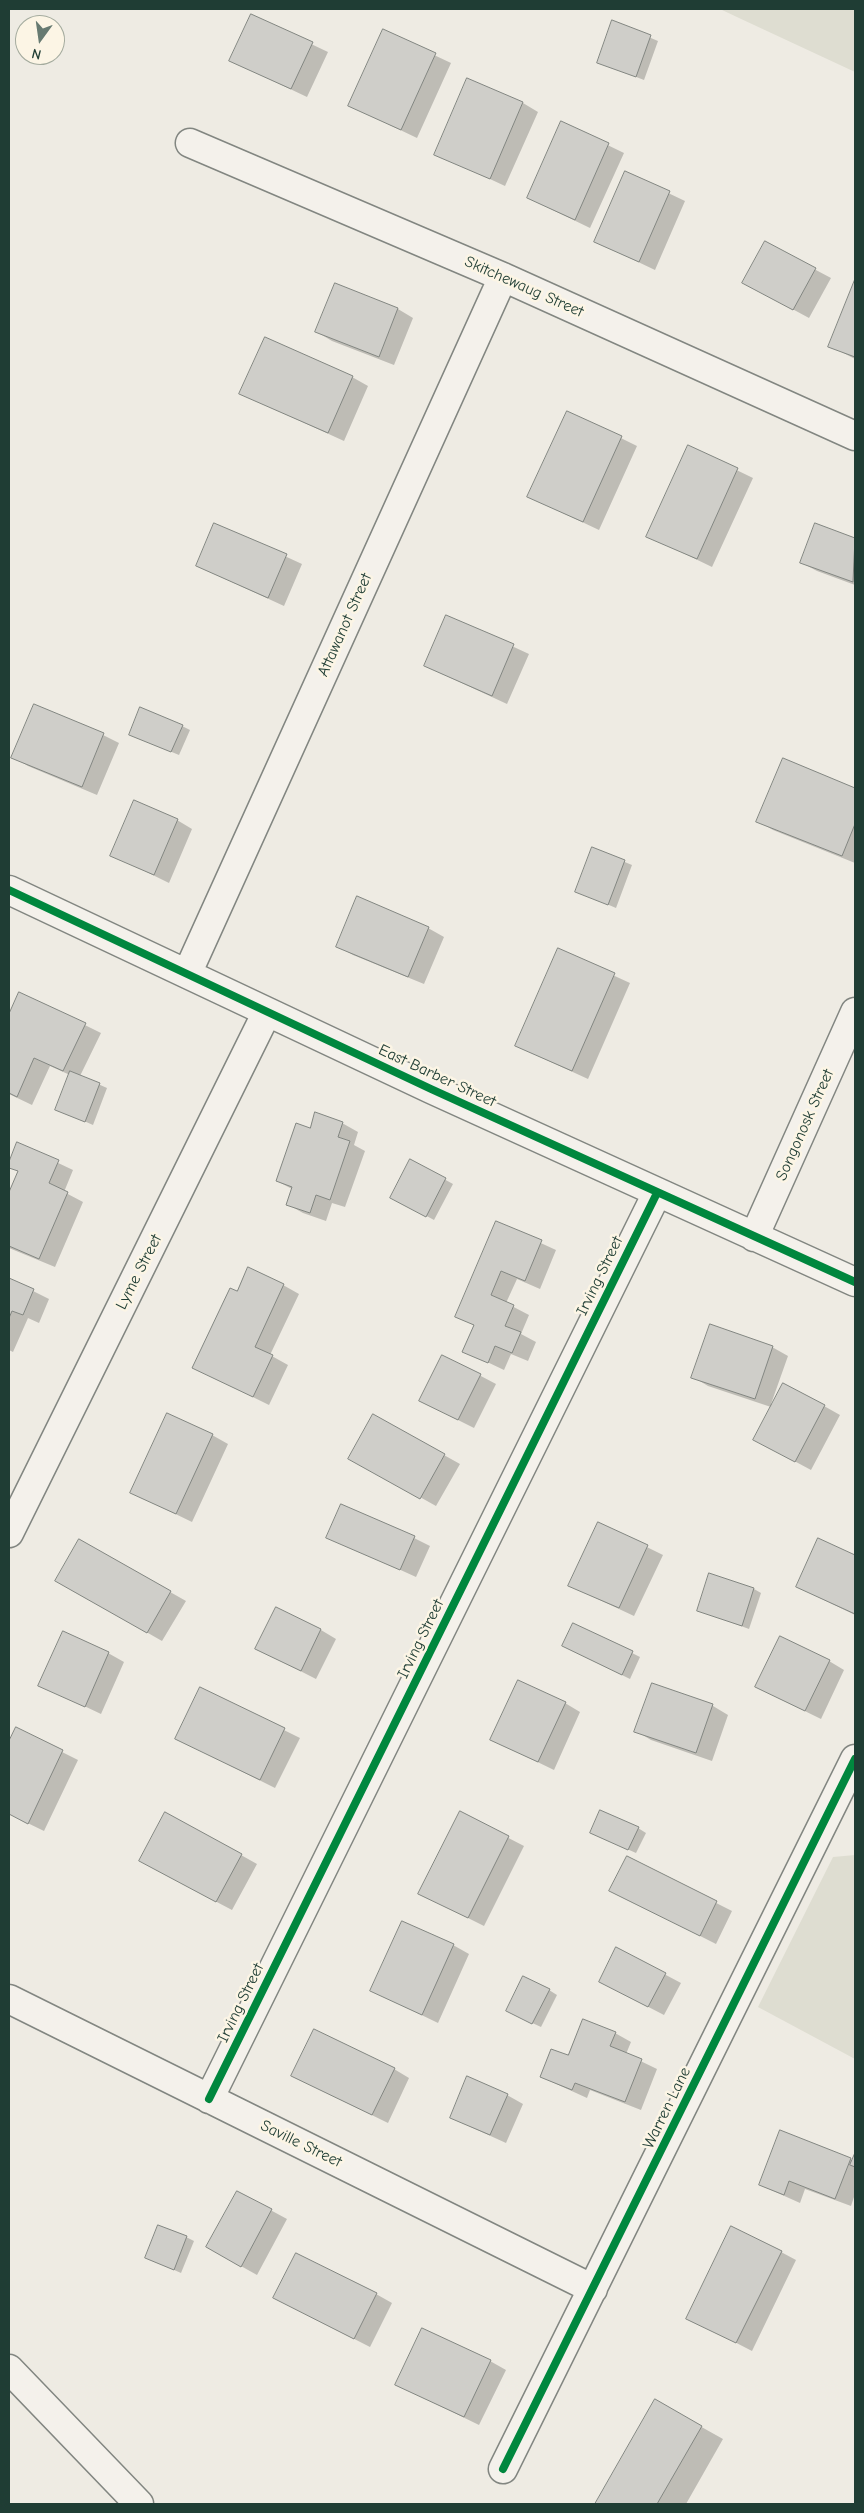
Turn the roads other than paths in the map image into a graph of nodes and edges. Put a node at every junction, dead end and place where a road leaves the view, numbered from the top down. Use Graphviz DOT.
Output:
graph roads {
  1 [pos="190,143"];
  2 [pos="503,277"];
  3 [pos="855,436"];
  4 [pos="9,890"];
  5 [pos="187,974"];
  6 [pos="267,1012"];
  7 [pos="855,1012"];
  8 [pos="657,1193"];
  9 [pos="754,1236"];
  10 [pos="855,1282"];
  11 [pos="9,1533"];
  12 [pos="854,1765"];
  13 [pos="9,1999"];
  14 [pos="209,2099"];
  15 [pos="593,2288"];
  16 [pos="9,2369"];
  17 [pos="503,2469"];
  18 [pos="139,2504"];
  1 -- 2 [label="main road, Skitchewaug Street"];
  2 -- 3 [label="main road, Skitchewaug Street"];
  2 -- 5 [label="main road, Attawanot Street"];
  4 -- 5 [label="main road, East Barber Street"];
  5 -- 6 [label="main road, East Barber Street"];
  6 -- 8 [label="main road, East Barber Street"];
  6 -- 11 [label="main road, Lyme Street"];
  7 -- 9 [label="main road, Songonosk Street"];
  8 -- 9 [label="main road, East Barber Street"];
  8 -- 14 [label="main road, Irving Street"];
  9 -- 10 [label="main road, East Barber Street"];
  12 -- 15 [label="main road, Warren Lane"];
  13 -- 14 [label="main road, Saville Street"];
  14 -- 15 [label="main road, Saville Street"];
  15 -- 17 [label="main road, Warren Lane"];
  16 -- 18 [label="main road"];
}
